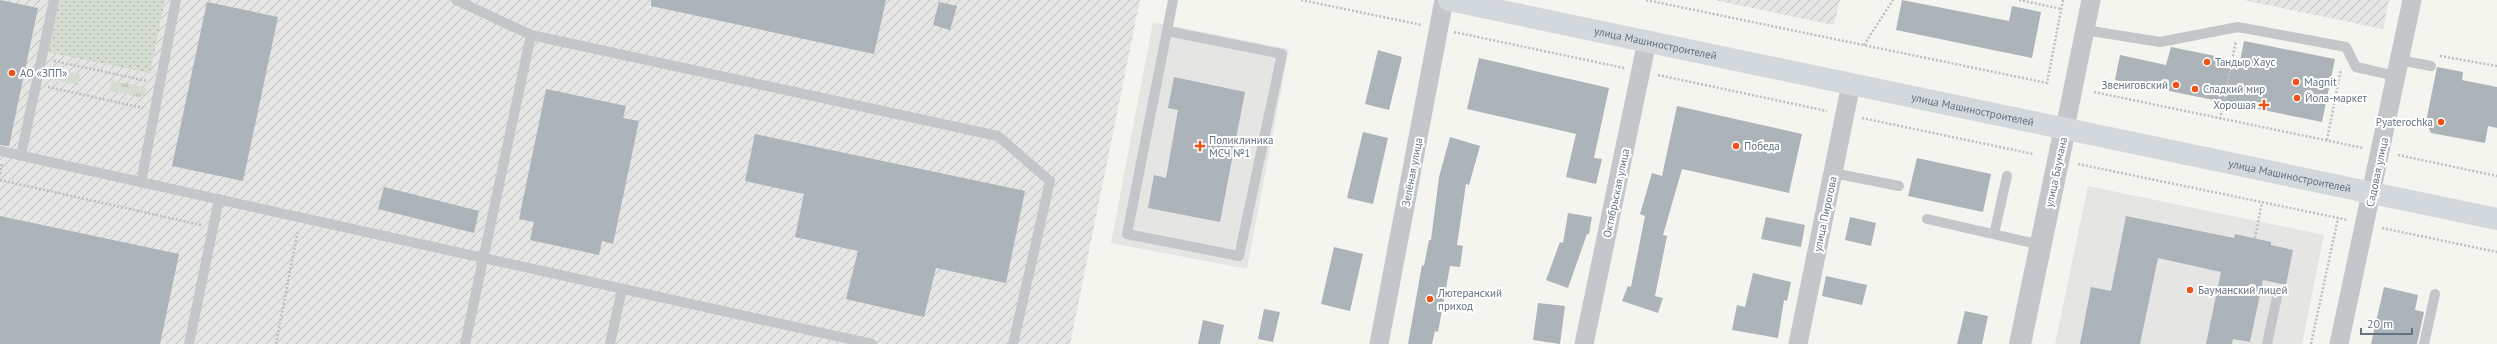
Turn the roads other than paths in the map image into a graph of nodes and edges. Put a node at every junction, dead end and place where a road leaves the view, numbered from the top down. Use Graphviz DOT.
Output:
graph roads {
  1 [pos="54,0"];
  2 [pos="176,0"];
  3 [pos="456,0"];
  4 [pos="1173,0"];
  5 [pos="1444,0"];
  6 [pos="1449,0"];
  7 [pos="2091,0"];
  8 [pos="2410,0"];
  9 [pos="2085,30"];
  10 [pos="1167,31"];
  11 [pos="532,35"];
  12 [pos="1647,41"];
  13 [pos="2431,66"];
  14 [pos="2398,68"];
  15 [pos="1852,84"];
  16 [pos="2065,128"];
  17 [pos="0,151"];
  18 [pos="21,156"];
  19 [pos="1833,173"];
  20 [pos="2007,176"];
  21 [pos="141,182"];
  22 [pos="1899,186"];
  23 [pos="2372,193"];
  24 [pos="219,199"];
  25 [pos="2497,219"];
  26 [pos="1927,220"];
  27 [pos="1994,234"];
  28 [pos="2041,245"];
  29 [pos="484,258"];
  30 [pos="622,289"];
  31 [pos="2435,294"];
  32 [pos="2277,297"];
  33 [pos="190,344"];
  34 [pos="465,344"];
  35 [pos="610,344"];
  36 [pos="872,344"];
  37 [pos="1013,344"];
  38 [pos="1379,344"];
  39 [pos="1584,344"];
  40 [pos="1798,344"];
  41 [pos="2020,344"];
  42 [pos="2267,344"];
  43 [pos="2339,344"];
  44 [pos="2424,344"];
  1 -- 18 [label="lane"];
  2 -- 21 [label="lane"];
  3 -- 11 [label="lane"];
  4 -- 10 [label="lane"];
  5 -- 38 [label="street, Зелёная улица"];
  6 -- 12 [label="main road, улица Машиностроителей"];
  7 -- 9 [label="street, улица Баумана"];
  8 -- 14 [label="street, Садовая улица"];
  9 -- 14 [label="lane"];
  9 -- 16 [label="street, улица Баумана"];
  10 -- 10 [label="lane"];
  11 -- 29 [label="lane"];
  11 -- 37 [label="lane"];
  12 -- 15 [label="main road, улица Машиностроителей"];
  12 -- 39 [label="street, Октябрьская улица"];
  13 -- 14 [label="lane"];
  14 -- 23 [label="street, Садовая улица"];
  15 -- 16 [label="main road, улица Машиностроителей"];
  15 -- 19 [label="street, улица Пирогова"];
  16 -- 23 [label="main road, улица Машиностроителей"];
  16 -- 28 [label="street, улица Баумана"];
  17 -- 18 [label="lane"];
  18 -- 21 [label="lane"];
  19 -- 22 [label="lane"];
  19 -- 40 [label="street, улица Пирогова"];
  20 -- 27 [label="lane"];
  21 -- 24 [label="lane"];
  23 -- 25 [label="main road, улица Машиностроителей"];
  23 -- 43 [label="street, Садовая улица"];
  24 -- 29 [label="lane"];
  24 -- 33 [label="lane"];
  26 -- 27 [label="lane"];
  27 -- 28 [label="lane"];
  28 -- 41 [label="street, улица Баумана"];
  29 -- 30 [label="lane"];
  29 -- 34 [label="lane"];
  30 -- 35 [label="lane"];
  30 -- 36 [label="lane"];
  31 -- 44 [label="lane"];
  32 -- 42 [label="lane"];
}
